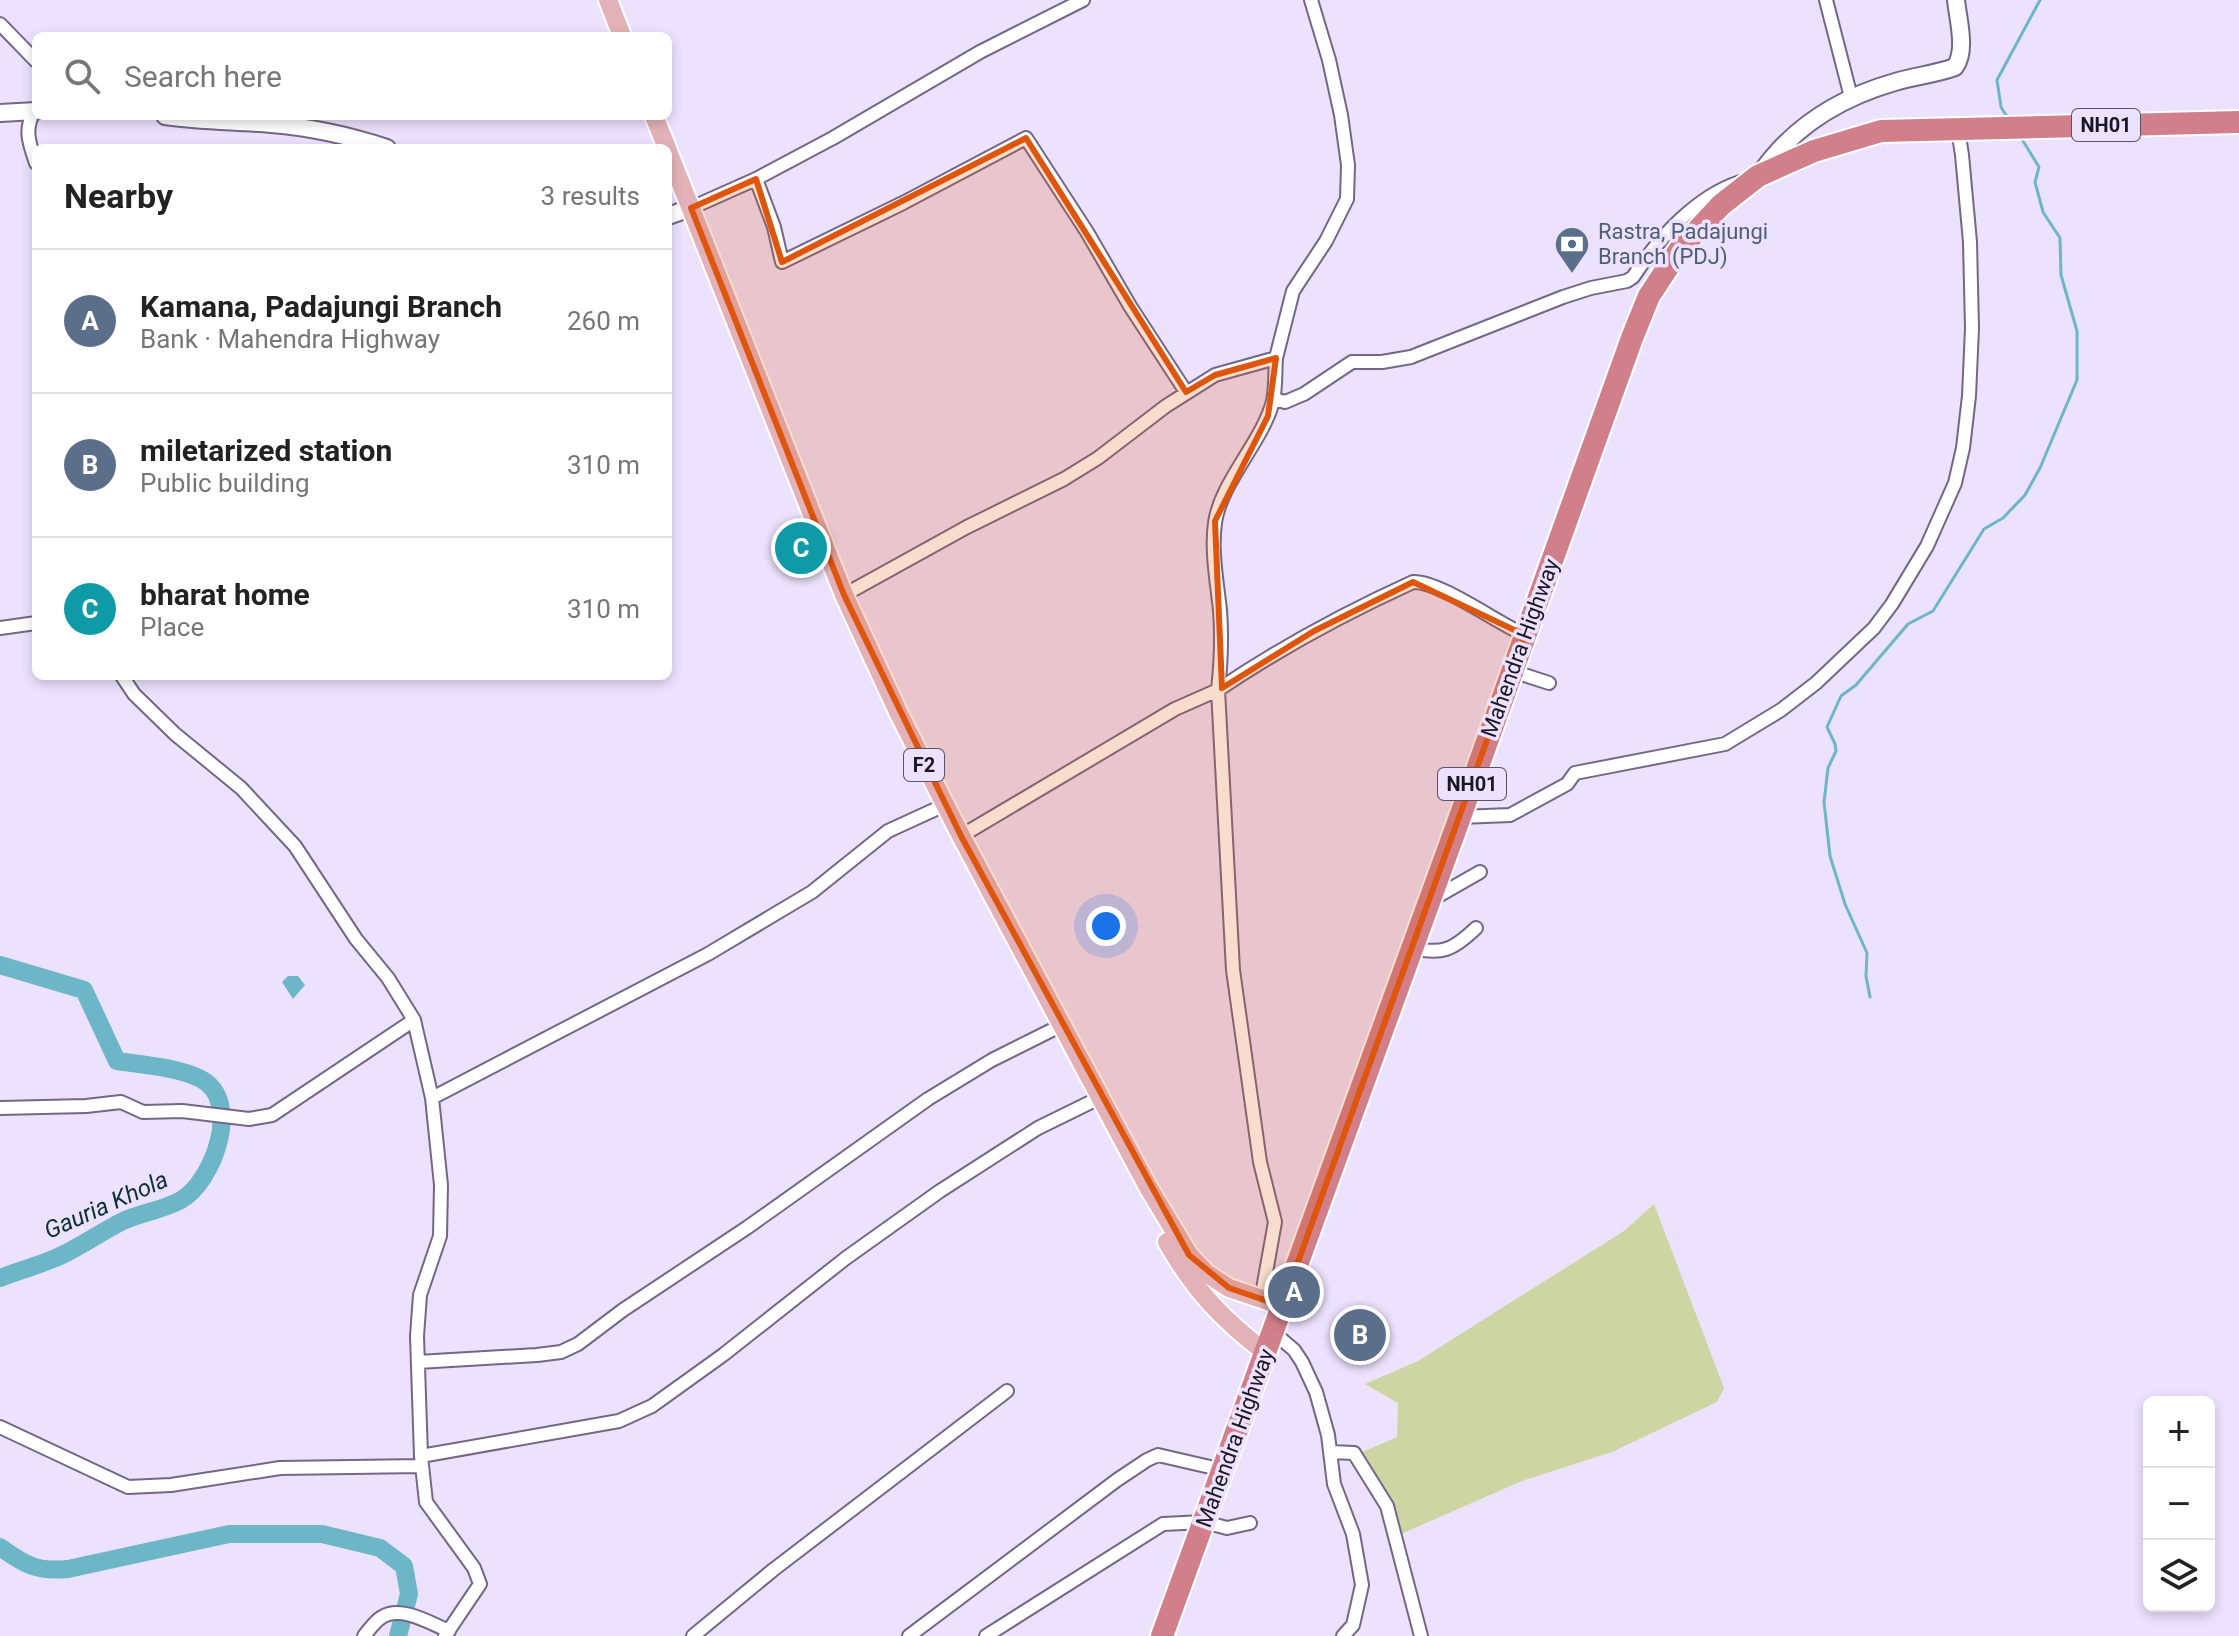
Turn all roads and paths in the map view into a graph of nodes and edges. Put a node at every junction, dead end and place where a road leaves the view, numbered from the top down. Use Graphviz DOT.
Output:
graph roads {
  1 [pos="600,0"];
  2 [pos="608,0"];
  3 [pos="1083,0"];
  4 [pos="1311,0"];
  5 [pos="1826,0"];
  6 [pos="1956,0"];
  7 [pos="0,24"];
  8 [pos="612,32"];
  9 [pos="620,32"];
  10 [pos="32,57"];
  11 [pos="1851,97"];
  12 [pos="32,111"];
  13 [pos="0,113"];
  14 [pos="32,116"];
  15 [pos="196,120"];
  16 [pos="647,120"];
  17 [pos="656,120"];
  18 [pos="2239,122"];
  19 [pos="1966,129"];
  20 [pos="372,144"];
  21 [pos="656,144"];
  22 [pos="665,144"];
  23 [pos="32,149"];
  24 [pos="672,173"];
  25 [pos="1758,176"];
  26 [pos="756,179"];
  27 [pos="672,187"];
  28 [pos="680,212"];
  29 [pos="1276,358"];
  30 [pos="1186,392"];
  31 [pos="1274,399"];
  32 [pos="844,595"];
  33 [pos="32,624"];
  34 [pos="0,628"];
  35 [pos="1525,635"];
  36 [pos="1512,671"];
  37 [pos="125,680"];
  38 [pos="1549,683"];
  39 [pos="1218,690"];
  40 [pos="936,809"];
  41 [pos="1460,817"];
  42 [pos="961,836"];
  43 [pos="1480,872"];
  44 [pos="1428,902"];
  45 [pos="1476,928"];
  46 [pos="1412,948"];
  47 [pos="414,1020"];
  48 [pos="1054,1029"];
  49 [pos="432,1098"];
  50 [pos="1093,1101"];
  51 [pos="0,1108"];
  52 [pos="1272,1303"];
  53 [pos="1269,1342"];
  54 [pos="418,1362"];
  55 [pos="1007,1391"];
  56 [pos="0,1427"];
  57 [pos="1331,1452"];
  58 [pos="422,1461"];
  59 [pos="1223,1470"];
  60 [pos="1204,1522"];
  61 [pos="1250,1523"];
  62 [pos="447,1633"];
  63 [pos="364,1636"];
  64 [pos="693,1636"];
  65 [pos="909,1636"];
  66 [pos="986,1636"];
  67 [pos="1162,1636"];
  68 [pos="1343,1636"];
  69 [pos="1421,1636"];
  1 -- 8 [label="main road"];
  2 -- 9 [label="main road"];
  3 -- 26 [label="street"];
  4 -- 29 [label="street"];
  5 -- 11 [label="street"];
  6 -- 11 [label="street"];
  7 -- 10 [label="street"];
  11 -- 25 [label="street"];
  12 -- 13 [label="street"];
  14 -- 23 [label="street"];
  15 -- 20 [label="street"];
  16 -- 21 [label="main road"];
  17 -- 22 [label="main road, F2"];
  18 -- 19 [label="highway, NH01"];
  19 -- 25 [label="highway, Mahendra Highway / NH01"];
  19 -- 41 [label="street"];
  24 -- 28 [label="main road, F2"];
  25 -- 31 [label="street"];
  25 -- 35 [label="highway, Mahendra Highway / NH01"];
  26 -- 28 [label="street"];
  26 -- 30 [label="street"];
  27 -- 28 [label="main road, F2"];
  28 -- 32 [label="main road, F2"];
  28 -- 40 [label="main road, F2"];
  29 -- 30 [label="street"];
  29 -- 31 [label="street"];
  30 -- 32 [label="street"];
  31 -- 39 [label="street"];
  32 -- 42 [label="main road, F2"];
  33 -- 34 [label="street"];
  35 -- 36 [label="highway, Mahendra Highway / NH01"];
  35 -- 39 [label="street"];
  36 -- 38 [label="street"];
  36 -- 41 [label="highway, Mahendra Highway / NH01"];
  37 -- 47 [label="street"];
  39 -- 42 [label="street"];
  39 -- 52 [label="street"];
  40 -- 48 [label="main road, F2"];
  40 -- 49 [label="street"];
  41 -- 44 [label="highway, Mahendra Highway / NH01"];
  42 -- 52 [label="main road, F2"];
  43 -- 44 [label="street"];
  44 -- 46 [label="highway, Mahendra Highway / NH01"];
  45 -- 46 [label="street"];
  46 -- 52 [label="highway, Mahendra Highway / NH01"];
  47 -- 49 [label="street"];
  47 -- 51 [label="street"];
  48 -- 50 [label="main road, F2"];
  48 -- 54 [label="street"];
  49 -- 54 [label="street"];
  50 -- 53 [label="main road, F2"];
  50 -- 58 [label="street"];
  52 -- 53 [label="highway, Mahendra Highway / NH01"];
  53 -- 57 [label="street"];
  53 -- 59 [label="highway, Mahendra Highway / NH01"];
  54 -- 58 [label="street"];
  55 -- 64 [label="street"];
  56 -- 58 [label="street"];
  57 -- 68 [label="street"];
  57 -- 69 [label="street"];
  58 -- 62 [label="street"];
  59 -- 60 [label="highway, Mahendra Highway / NH01"];
  59 -- 65 [label="street"];
  60 -- 61 [label="street"];
  60 -- 66 [label="street"];
  60 -- 67 [label="highway, Mahendra Highway / NH01"];
  62 -- 63 [label="street"];
}
